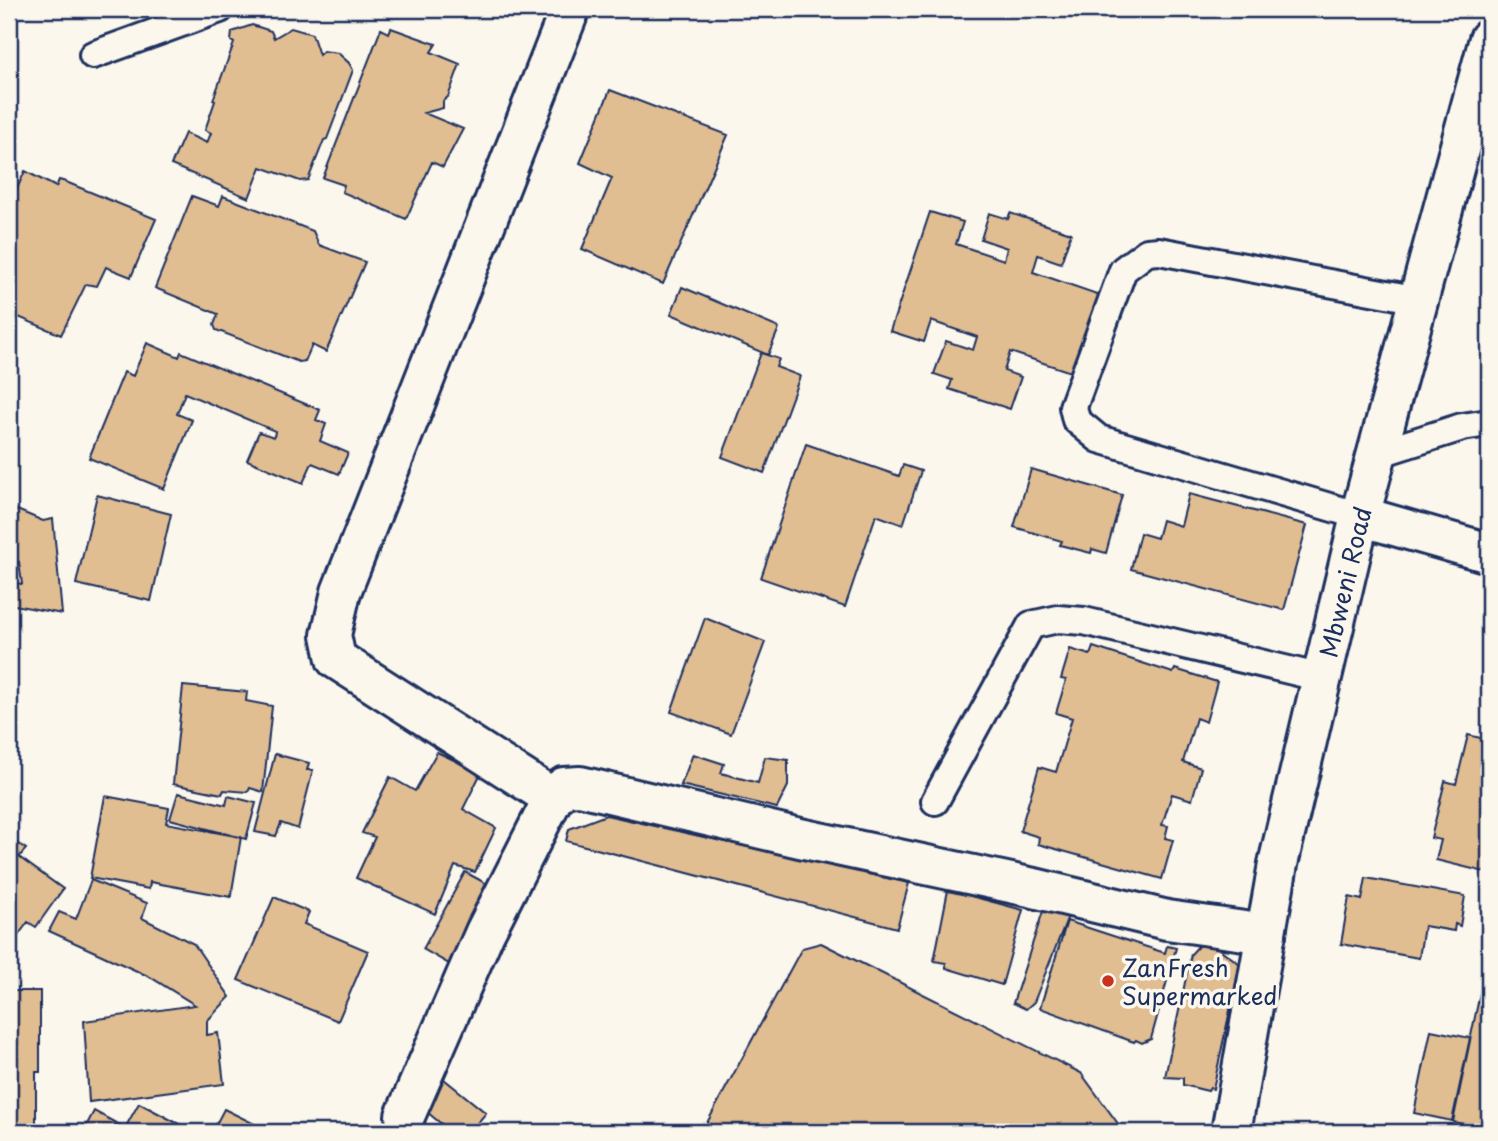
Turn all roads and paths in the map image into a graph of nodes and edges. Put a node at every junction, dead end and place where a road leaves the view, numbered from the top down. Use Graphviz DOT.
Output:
graph roads {
  1 [pos="220,9"];
  2 [pos="570,9"];
  3 [pos="1489,39"];
  4 [pos="93,55"];
  5 [pos="1419,300"];
  6 [pos="1489,423"];
  7 [pos="1377,454"];
  8 [pos="1360,516"];
  9 [pos="1489,553"];
  10 [pos="1322,678"];
  11 [pos="553,798"];
  12 [pos="935,801"];
  13 [pos="1266,934"];
  14 [pos="405,1116"];
  15 [pos="1231,1132"];
  1 -- 4 [label="lane"];
  2 -- 11 [label="street"];
  3 -- 5 [label="street, Mbweni Road"];
  5 -- 7 [label="street, Mbweni Road"];
  5 -- 8 [label="lane"];
  6 -- 7 [label="lane"];
  7 -- 8 [label="street, Mbweni Road"];
  8 -- 9 [label="street"];
  8 -- 10 [label="street, Mbweni Road"];
  10 -- 12 [label="lane"];
  10 -- 13 [label="street, Mbweni Road"];
  11 -- 13 [label="street"];
  11 -- 14 [label="street"];
  13 -- 15 [label="street, Mbweni Road"];
}
